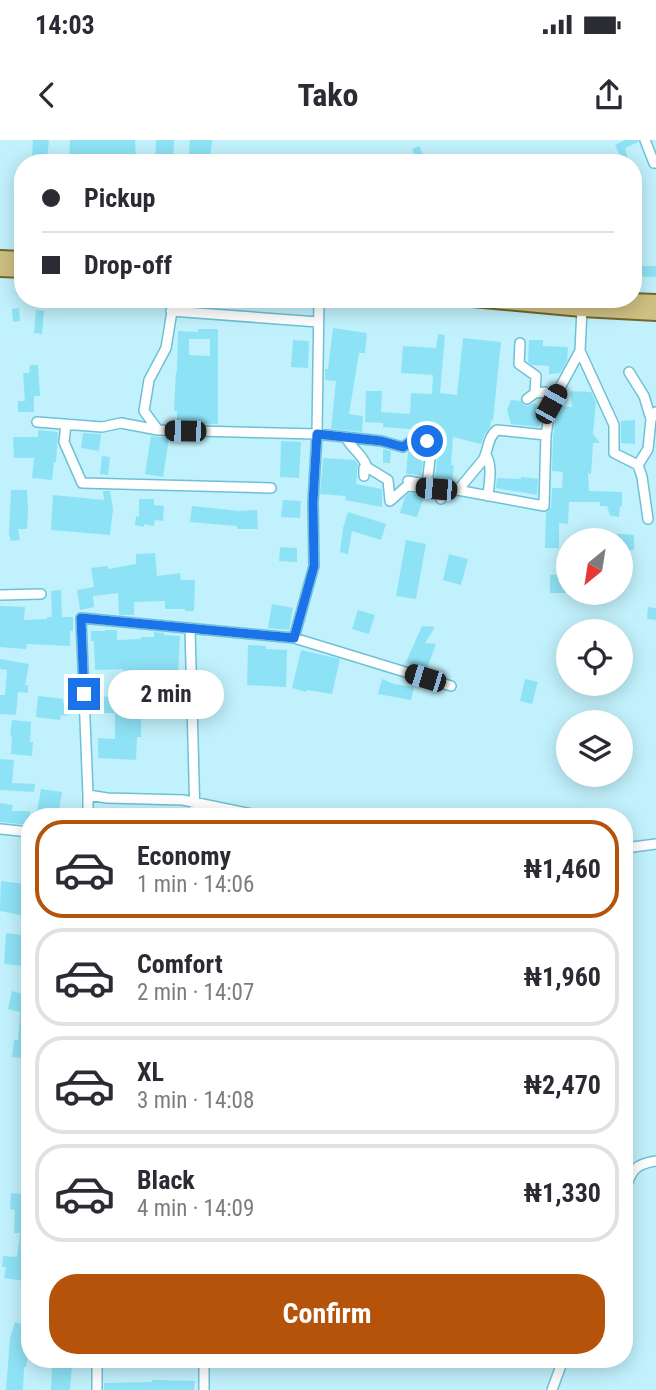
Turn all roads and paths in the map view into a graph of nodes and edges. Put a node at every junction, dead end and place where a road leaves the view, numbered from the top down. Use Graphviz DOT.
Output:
graph roads {
  1 [pos="645,140"];
  2 [pos="656,163"];
  3 [pos="172,308"];
  4 [pos="319,308"];
  5 [pos="583,308"];
  6 [pos="615,308"];
  7 [pos="171,311"];
  8 [pos="656,313"];
  9 [pos="318,322"];
  10 [pos="520,343"];
  11 [pos="580,351"];
  12 [pos="629,372"];
  13 [pos="551,404"];
  14 [pos="653,416"];
  15 [pos="37,422"];
  16 [pos="66,424"];
  17 [pos="158,430"];
  18 [pos="317,434"];
  19 [pos="546,435"];
  20 [pos="346,437"];
  21 [pos="486,455"];
  22 [pos="638,465"];
  23 [pos="408,481"];
  24 [pos="271,488"];
  25 [pos="426,488"];
  26 [pos="458,490"];
  27 [pos="488,496"];
  28 [pos="441,499"];
  29 [pos="648,519"];
  30 [pos="41,594"];
  31 [pos="0,595"];
  32 [pos="190,628"];
  33 [pos="294,638"];
  34 [pos="451,686"];
  35 [pos="88,795"];
  36 [pos="195,803"];
  37 [pos="88,808"];
  38 [pos="195,808"];
  39 [pos="220,808"];
  40 [pos="0,829"];
  41 [pos="21,831"];
  42 [pos="656,844"];
  43 [pos="633,847"];
  44 [pos="656,1161"];
  45 [pos="633,1170"];
  46 [pos="97,1368"];
  47 [pos="204,1368"];
  48 [pos="561,1368"];
  49 [pos="97,1390"];
  50 [pos="204,1390"];
  51 [pos="552,1390"];
  1 -- 2 [label="street"];
  3 -- 7 [label="street"];
  4 -- 9 [label="street"];
  5 -- 11 [label="street"];
  6 -- 8 [label="main road"];
  7 -- 9 [label="street"];
  7 -- 17 [label="street"];
  9 -- 18 [label="street"];
  10 -- 13 [label="street"];
  11 -- 13 [label="street"];
  11 -- 22 [label="street"];
  12 -- 14 [label="street"];
  13 -- 19 [label="street"];
  14 -- 22 [label="street"];
  15 -- 16 [label="street"];
  16 -- 17 [label="street"];
  16 -- 24 [label="street"];
  17 -- 18 [label="street"];
  18 -- 20 [label="street"];
  18 -- 33 [label="street"];
  19 -- 21 [label="street"];
  19 -- 27 [label="street"];
  20 -- 25 [label="street"];
  20 -- 25 [label="street"];
  21 -- 26 [label="street"];
  21 -- 27 [label="street"];
  22 -- 29 [label="street"];
  23 -- 25 [label="street"];
  25 -- 26 [label="street"];
  25 -- 28 [label="street"];
  26 -- 27 [label="street"];
  30 -- 31 [label="street"];
  32 -- 33 [label="street"];
  32 -- 35 [label="street"];
  32 -- 36 [label="street"];
  33 -- 34 [label="street"];
  35 -- 36 [label="street"];
  35 -- 37 [label="street"];
  36 -- 38 [label="street"];
  36 -- 39 [label="street"];
  40 -- 41 [label="street"];
  42 -- 43 [label="street"];
  44 -- 45 [label="street"];
  46 -- 49 [label="street"];
  47 -- 50 [label="street"];
  48 -- 51 [label="street"];
}
